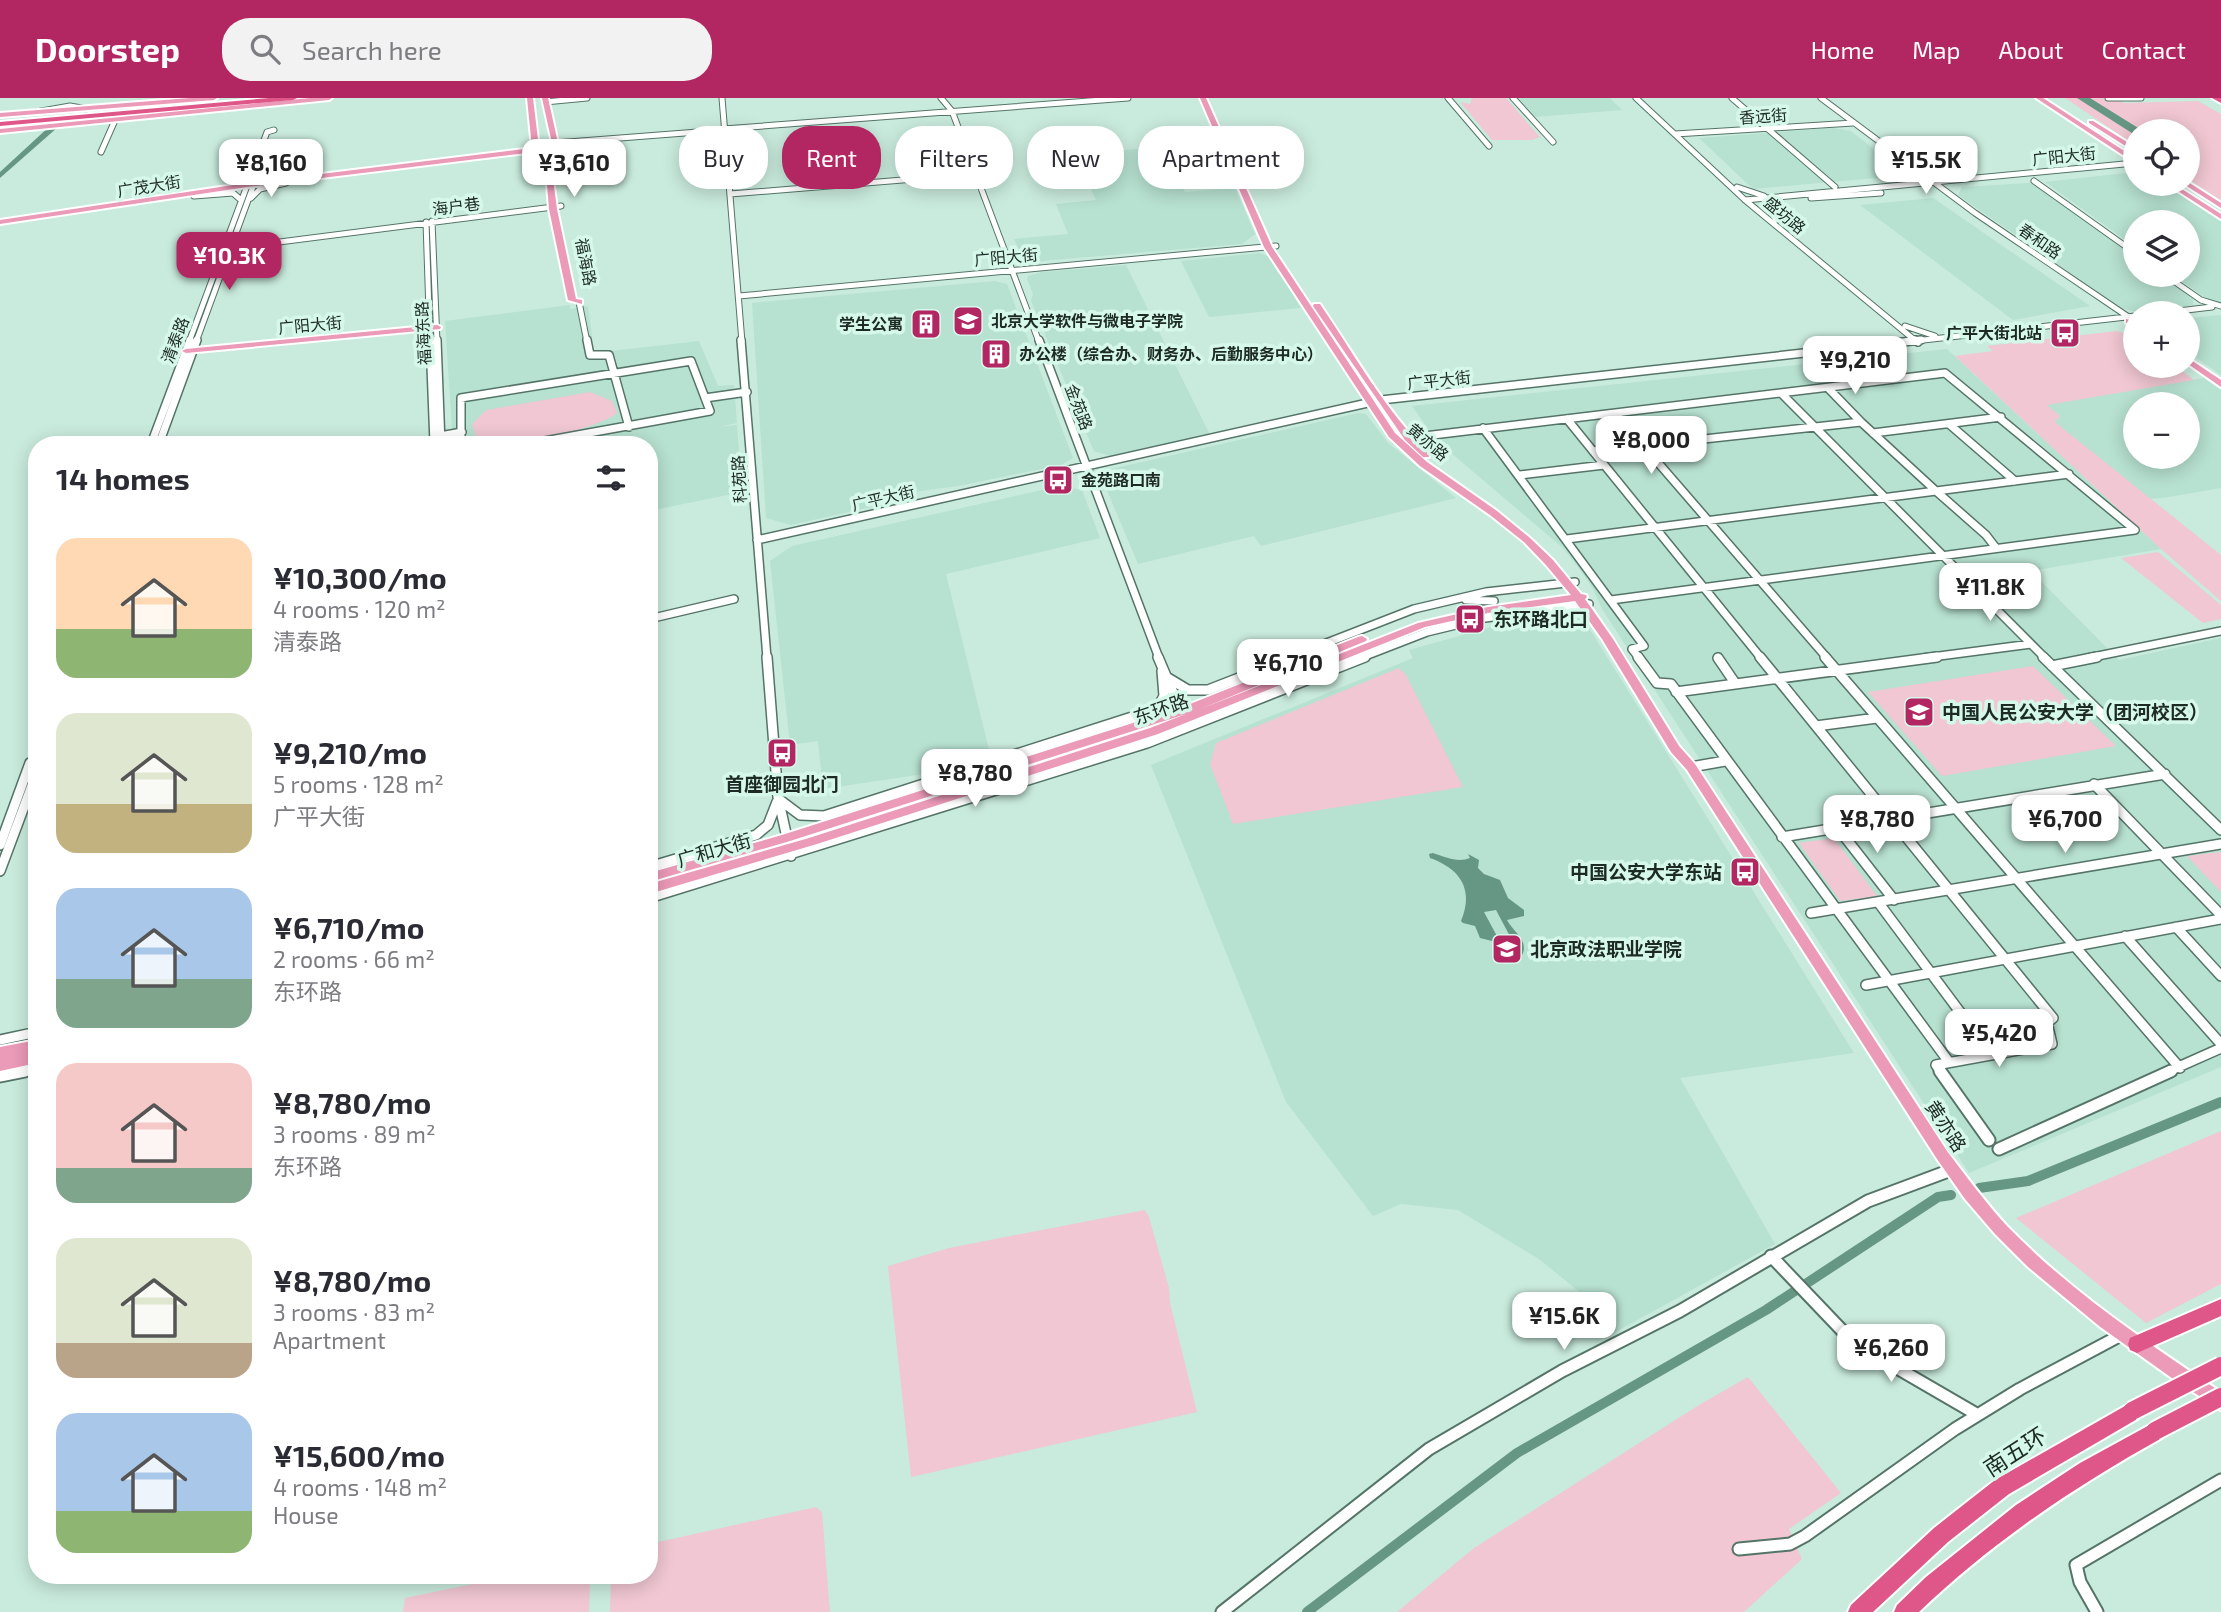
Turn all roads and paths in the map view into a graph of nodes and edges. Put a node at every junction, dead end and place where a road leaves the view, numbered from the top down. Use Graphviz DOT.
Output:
graph roads {
  1 [pos="73,98"];
  2 [pos="92,98"];
  3 [pos="214,98"];
  4 [pos="259,98"];
  5 [pos="293,98"];
  6 [pos="329,98"];
  7 [pos="530,98"];
  8 [pos="587,98"];
  9 [pos="722,98"];
  10 [pos="941,98"];
  11 [pos="1128,98"];
  12 [pos="1203,98"];
  13 [pos="1209,98"];
  14 [pos="1448,98"];
  15 [pos="1513,98"];
  16 [pos="1636,98"];
  17 [pos="1642,98"];
  18 [pos="1732,98"];
  19 [pos="1821,98"];
  20 [pos="2039,98"];
  21 [pos="2054,98"];
  22 [pos="2108,98"];
  23 [pos="2141,98"];
  24 [pos="2216,98"];
  25 [pos="545,100"];
  26 [pos="2221,101"];
  27 [pos="67,106"];
  28 [pos="135,111"];
  29 [pos="952,111"];
  30 [pos="75,114"];
  31 [pos="48,117"];
  32 [pos="116,118"];
  33 [pos="0,123"];
  34 [pos="1853,123"];
  35 [pos="724,126"];
  36 [pos="762,126"];
  37 [pos="958,126"];
  38 [pos="1768,128"];
  39 [pos="679,134"];
  40 [pos="1678,134"];
  41 [pos="1553,142"];
  42 [pos="2123,142"];
  43 [pos="1489,146"];
  44 [pos="553,148"];
  45 [pos="101,152"];
  46 [pos="537,152"];
  47 [pos="2123,155"];
  48 [pos="2123,164"];
  49 [pos="256,170"];
  50 [pos="290,181"];
  51 [pos="895,181"];
  52 [pos="2034,181"];
  53 [pos="1934,184"];
  54 [pos="250,186"];
  55 [pos="1737,187"];
  56 [pos="1835,187"];
  57 [pos="1885,187"];
  58 [pos="730,189"];
  59 [pos="982,189"];
  60 [pos="215,190"];
  61 [pos="2200,192"];
  62 [pos="730,194"];
  63 [pos="194,196"];
  64 [pos="1790,196"];
  65 [pos="1804,196"];
  66 [pos="2189,196"];
  67 [pos="1784,200"];
  68 [pos="244,201"];
  69 [pos="1750,201"];
  70 [pos="2221,206"];
  71 [pos="556,207"];
  72 [pos="2221,217"];
  73 [pos="1776,220"];
  74 [pos="429,223"];
  75 [pos="0,224"];
  76 [pos="2123,244"];
  77 [pos="1272,246"];
  78 [pos="228,247"];
  79 [pos="1012,270"];
  80 [pos="2182,287"];
  81 [pos="739,296"];
  82 [pos="2201,300"];
  83 [pos="579,302"];
  84 [pos="2221,308"];
  85 [pos="2202,309"];
  86 [pos="2200,312"];
  87 [pos="2123,314"];
  88 [pos="1888,317"];
  89 [pos="2123,321"];
  90 [pos="2123,321"];
  91 [pos="1903,324"];
  92 [pos="433,326"];
  93 [pos="1957,336"];
  94 [pos="1922,342"];
  95 [pos="1885,344"];
  96 [pos="191,348"];
  97 [pos="2200,367"];
  98 [pos="615,373"];
  99 [pos="2221,382"];
  100 [pos="1829,389"];
  101 [pos="747,392"];
  102 [pos="1782,394"];
  103 [pos="705,398"];
  104 [pos="1382,403"];
  105 [pos="1371,405"];
  106 [pos="1616,414"];
  107 [pos="2001,417"];
  108 [pos="1567,419"];
  109 [pos="1861,422"];
  110 [pos="1949,424"];
  111 [pos="629,426"];
  112 [pos="1814,426"];
  113 [pos="1483,428"];
  114 [pos="462,432"];
  115 [pos="1873,433"];
  116 [pos="154,436"];
  117 [pos="162,436"];
  118 [pos="434,436"];
  119 [pos="441,436"];
  120 [pos="452,436"];
  121 [pos="462,436"];
  122 [pos="573,436"];
  123 [pos="1408,438"];
  124 [pos="1642,446"];
  125 [pos="1592,451"];
  126 [pos="1604,465"];
  127 [pos="1087,468"];
  128 [pos="2069,474"];
  129 [pos="1520,475"];
  130 [pos="2015,481"];
  131 [pos="1936,491"];
  132 [pos="1888,498"];
  133 [pos="1707,520"];
  134 [pos="1655,528"];
  135 [pos="1567,539"];
  136 [pos="757,543"];
  137 [pos="1996,548"];
  138 [pos="1944,556"];
  139 [pos="1759,581"];
  140 [pos="1704,588"];
  141 [pos="1578,593"];
  142 [pos="734,599"];
  143 [pos="1450,599"];
  144 [pos="1611,600"];
  145 [pos="1494,601"];
  146 [pos="658,617"];
  147 [pos="1361,628"];
  148 [pos="1412,629"];
  149 [pos="2221,631"];
  150 [pos="2031,644"];
  151 [pos="1396,645"];
  152 [pos="1340,648"];
  153 [pos="1316,658"];
  154 [pos="1718,658"];
  155 [pos="1272,664"];
  156 [pos="1162,666"];
  157 [pos="2052,666"];
  158 [pos="1835,668"];
  159 [pos="1166,676"];
  160 [pos="1776,677"];
  161 [pos="1309,681"];
  162 [pos="1735,683"];
  163 [pos="1262,690"];
  164 [pos="1676,692"];
  165 [pos="1157,709"];
  166 [pos="1189,718"];
  167 [pos="1877,718"];
  168 [pos="1136,726"];
  169 [pos="1816,726"];
  170 [pos="1726,761"];
  171 [pos="1692,767"];
  172 [pos="28,768"];
  173 [pos="1064,770"];
  174 [pos="1026,773"];
  175 [pos="2165,774"];
  176 [pos="949,775"];
  177 [pos="2094,784"];
  178 [pos="985,786"];
  179 [pos="918,795"];
  180 [pos="28,796"];
  181 [pos="778,797"];
  182 [pos="895,803"];
  183 [pos="855,805"];
  184 [pos="950,806"];
  185 [pos="1954,808"];
  186 [pos="1892,818"];
  187 [pos="1838,827"];
  188 [pos="2221,830"];
  189 [pos="756,835"];
  190 [pos="1782,837"];
  191 [pos="2221,844"];
  192 [pos="0,845"];
  193 [pos="789,847"];
  194 [pos="2161,853"];
  195 [pos="732,854"];
  196 [pos="658,864"];
  197 [pos="0,871"];
  198 [pos="658,875"];
  199 [pos="2016,878"];
  200 [pos="658,886"];
  201 [pos="1950,890"];
  202 [pos="658,895"];
  203 [pos="1894,900"];
  204 [pos="1878,902"];
  205 [pos="1835,909"];
  206 [pos="1811,913"];
  207 [pos="2221,917"];
  208 [pos="2176,927"];
  209 [pos="2125,936"];
  210 [pos="2074,946"];
  211 [pos="2006,958"];
  212 [pos="1931,973"];
  213 [pos="2221,976"];
  214 [pos="1889,981"];
  215 [pos="1866,985"];
  216 [pos="2047,1023"];
  217 [pos="28,1034"];
  218 [pos="1976,1034"];
  219 [pos="0,1040"];
  220 [pos="2221,1046"];
  221 [pos="28,1047"];
  222 [pos="0,1053"];
  223 [pos="1992,1055"];
  224 [pos="28,1058"];
  225 [pos="1949,1062"];
  226 [pos="0,1065"];
  227 [pos="2180,1068"];
  228 [pos="28,1070"];
  229 [pos="0,1076"];
  230 [pos="1989,1140"];
  231 [pos="1999,1149"];
  232 [pos="1951,1170"];
  233 [pos="1774,1259"];
  234 [pos="2221,1307"];
  235 [pos="2130,1339"];
  236 [pos="2221,1366"];
  237 [pos="2221,1399"];
  238 [pos="1978,1415"];
  239 [pos="2221,1480"];
  240 [pos="1740,1549"];
  241 [pos="1222,1612"];
  242 [pos="1858,1612"];
  243 [pos="1904,1612"];
  244 [pos="2097,1612"];
  1 -- 27 [label="street"];
  2 -- 30 [label="street"];
  3 -- 30 [label="main road"];
  4 -- 28 [label="highway"];
  5 -- 28 [label="highway"];
  6 -- 32 [label="main road"];
  7 -- 46 [label="main road, 福海路"];
  8 -- 25 [label="street"];
  9 -- 35 [label="street, 科苑路"];
  10 -- 29 [label="street, 金苑路"];
  11 -- 29 [label="street"];
  12 -- 77 [label="main road, 黄亦路"];
  13 -- 77 [label="main road, 黄亦路"];
  14 -- 43 [label="street"];
  15 -- 41 [label="street"];
  16 -- 40 [label="street, 盛坊路"];
  17 -- 40 [label="street, 盛坊路"];
  18 -- 38 [label="street"];
  19 -- 34 [label="street"];
  20 -- 47 [label="main road"];
  21 -- 42 [label="main road"];
  22 -- 23 [label="street"];
  24 -- 26 [label="highway"];
  25 -- 44 [label="main road, 福海路"];
  27 -- 30 [label="street"];
  27 -- 31 [label="street"];
  28 -- 30 [label="highway"];
  29 -- 36 [label="street"];
  29 -- 37 [label="street, 金苑路"];
  30 -- 31 [label="highway"];
  30 -- 31 [label="main road"];
  30 -- 32 [label="main road"];
  31 -- 33 [label="highway"];
  31 -- 33 [label="main road"];
  32 -- 45 [label="street"];
  34 -- 38 [label="street, 香远街"];
  34 -- 53 [label="street, 春和路"];
  38 -- 40 [label="street, 香远街"];
  38 -- 56 [label="street"];
  39 -- 44 [label="street"];
  40 -- 55 [label="street, 盛坊路"];
  40 -- 69 [label="street, 盛坊路"];
  44 -- 46 [label="main road, 广茂大街"];
  44 -- 71 [label="main road, 福海路"];
  46 -- 50 [label="main road, 广茂大街"];
  46 -- 71 [label="main road, 福海路"];
  48 -- 53 [label="street, 广阳大街"];
  49 -- 49 [label="street, 清泰路"];
  49 -- 50 [label="street"];
  49 -- 54 [label="street, 清泰路"];
  49 -- 60 [label="street"];
  50 -- 54 [label="main road, 广茂大街"];
  50 -- 68 [label="street"];
  51 -- 62 [label="street"];
  52 -- 76 [label="street"];
  53 -- 57 [label="street, 广阳大街"];
  53 -- 65 [label="street, 广阳大街"];
  53 -- 87 [label="street, 春和路"];
  54 -- 60 [label="main road, 广茂大街"];
  54 -- 63 [label="main road, 广茂大街"];
  54 -- 68 [label="street, 清泰路"];
  55 -- 64 [label="street"];
  55 -- 69 [label="street, 盛坊路"];
  56 -- 57 [label="street"];
  56 -- 65 [label="street"];
  57 -- 65 [label="street, 广阳大街"];
  58 -- 62 [label="street, 科苑路"];
  59 -- 79 [label="street, 金苑路"];
  60 -- 75 [label="main road, 广茂大街"];
  61 -- 70 [label="main road"];
  62 -- 81 [label="street, 科苑路"];
  63 -- 68 [label="street"];
  63 -- 75 [label="main road, 广茂大街"];
  64 -- 65 [label="street, 广阳大街"];
  64 -- 69 [label="street, 广阳大街"];
  65 -- 67 [label="street, 广阳大街"];
  66 -- 72 [label="main road"];
  67 -- 69 [label="street, 广阳大街"];
  67 -- 73 [label="street"];
  68 -- 78 [label="street, 清泰路"];
  69 -- 73 [label="street, 盛坊路"];
  69 -- 88 [label="street, 盛坊路"];
  71 -- 74 [label="street, 海户巷"];
  71 -- 83 [label="main road, 福海路"];
  73 -- 91 [label="street, 盛坊路"];
  74 -- 78 [label="street, 海户巷"];
  74 -- 92 [label="street, 福海东路"];
  77 -- 79 [label="street, 广阳大街"];
  77 -- 104 [label="main road, 黄亦路"];
  77 -- 105 [label="main road, 黄亦路"];
  78 -- 96 [label="street, 清泰路"];
  79 -- 81 [label="street, 广阳大街"];
  79 -- 127 [label="street, 金苑路"];
  80 -- 82 [label="street"];
  81 -- 101 [label="street, 科苑路"];
  82 -- 84 [label="street"];
  82 -- 85 [label="street"];
  83 -- 98 [label="street"];
  84 -- 85 [label="street"];
  84 -- 86 [label="street"];
  88 -- 94 [label="street, 盛坊路"];
  88 -- 95 [label="street"];
  89 -- 93 [label="street, 广平大街"];
  90 -- 94 [label="street, 广平大街"];
  91 -- 93 [label="street"];
  91 -- 94 [label="street, 盛坊路"];
  92 -- 96 [label="main road, 广阳大街"];
  92 -- 118 [label="street, 福海东路"];
  92 -- 119 [label="street, 福海东路"];
  93 -- 94 [label="street, 广平大街"];
  94 -- 95 [label="street, 广平大街"];
  94 -- 104 [label="street, 广平大街"];
  95 -- 104 [label="street, 广平大街"];
  96 -- 116 [label="street, 清泰路"];
  96 -- 117 [label="street, 清泰路"];
  97 -- 99 [label="main road"];
  98 -- 103 [label="street"];
  98 -- 111 [label="street"];
  98 -- 114 [label="street"];
  100 -- 102 [label="street"];
  100 -- 107 [label="street"];
  100 -- 109 [label="street"];
  101 -- 103 [label="street"];
  101 -- 136 [label="street, 科苑路"];
  102 -- 106 [label="street"];
  102 -- 112 [label="street"];
  103 -- 111 [label="street"];
  104 -- 105 [label="street, 广平大街"];
  104 -- 123 [label="main road, 黄亦路"];
  105 -- 127 [label="street, 广平大街"];
  105 -- 141 [label="main road, 黄亦路"];
  106 -- 108 [label="street"];
  106 -- 124 [label="street"];
  107 -- 110 [label="street"];
  107 -- 128 [label="street"];
  108 -- 113 [label="street"];
  108 -- 125 [label="street"];
  109 -- 112 [label="street"];
  109 -- 115 [label="street"];
  110 -- 115 [label="street"];
  110 -- 130 [label="street"];
  111 -- 122 [label="street"];
  112 -- 124 [label="street"];
  112 -- 132 [label="street"];
  113 -- 123 [label="street"];
  113 -- 129 [label="street"];
  114 -- 120 [label="street"];
  114 -- 121 [label="street"];
  115 -- 131 [label="street"];
  123 -- 141 [label="main road, 黄亦路"];
  124 -- 125 [label="street"];
  124 -- 133 [label="street"];
  125 -- 126 [label="street"];
  126 -- 129 [label="street"];
  126 -- 134 [label="street"];
  127 -- 136 [label="street, 广平大街"];
  127 -- 156 [label="street, 金苑路"];
  128 -- 130 [label="street"];
  128 -- 137 [label="street"];
  129 -- 135 [label="street"];
  130 -- 131 [label="street"];
  131 -- 132 [label="street"];
  131 -- 137 [label="street"];
  132 -- 133 [label="street"];
  132 -- 138 [label="street"];
  133 -- 134 [label="street"];
  133 -- 139 [label="street"];
  134 -- 135 [label="street"];
  134 -- 140 [label="street"];
  135 -- 144 [label="street"];
  136 -- 181 [label="street, 科苑路"];
  137 -- 138 [label="street"];
  138 -- 139 [label="street"];
  138 -- 150 [label="street"];
  139 -- 140 [label="street"];
  139 -- 158 [label="street"];
  140 -- 144 [label="street"];
  140 -- 160 [label="street"];
  141 -- 143 [label="street"];
  141 -- 145 [label="main road, 东环路"];
  141 -- 148 [label="main road, 东环路"];
  141 -- 151 [label="street"];
  141 -- 171 [label="main road, 黄亦路"];
  142 -- 146 [label="street"];
  143 -- 145 [label="street"];
  143 -- 147 [label="street"];
  144 -- 164 [label="street"];
  145 -- 152 [label="main road, 东环路"];
  147 -- 152 [label="street"];
  147 -- 155 [label="street"];
  148 -- 151 [label="street"];
  148 -- 163 [label="main road, 东环路"];
  149 -- 157 [label="street"];
  150 -- 157 [label="street"];
  150 -- 158 [label="street"];
  151 -- 161 [label="street"];
  152 -- 153 [label="main road, 东环路"];
  153 -- 155 [label="street"];
  153 -- 166 [label="main road, 东环路"];
  154 -- 162 [label="street"];
  155 -- 159 [label="street"];
  156 -- 159 [label="street, 金苑路"];
  156 -- 165 [label="street"];
  157 -- 175 [label="street"];
  158 -- 160 [label="street"];
  158 -- 167 [label="street"];
  159 -- 166 [label="street, 金苑路"];
  160 -- 162 [label="street"];
  160 -- 169 [label="street"];
  161 -- 163 [label="street"];
  161 -- 166 [label="street"];
  162 -- 164 [label="street"];
  163 -- 166 [label="main road, 东环路"];
  164 -- 170 [label="street"];
  165 -- 168 [label="street"];
  165 -- 176 [label="street"];
  166 -- 168 [label="main road, 东环路"];
  166 -- 173 [label="street"];
  166 -- 174 [label="main road, 东环路"];
  167 -- 169 [label="street"];
  167 -- 185 [label="street"];
  168 -- 179 [label="main road, 东环路"];
  169 -- 186 [label="street"];
  170 -- 171 [label="street"];
  170 -- 190 [label="street"];
  171 -- 232 [label="main road, 黄亦路"];
  172 -- 192 [label="street"];
  173 -- 174 [label="street"];
  173 -- 184 [label="street"];
  174 -- 178 [label="main road, 东环路"];
  175 -- 177 [label="street"];
  175 -- 188 [label="street"];
  176 -- 179 [label="street"];
  176 -- 183 [label="street"];
  177 -- 185 [label="street"];
  177 -- 194 [label="street"];
  178 -- 184 [label="street"];
  178 -- 193 [label="main road, 东环路"];
  179 -- 182 [label="main road, 东环路"];
  180 -- 197 [label="street"];
  181 -- 183 [label="street"];
  181 -- 189 [label="street"];
  181 -- 193 [label="street, 科苑路"];
  182 -- 183 [label="street"];
  182 -- 193 [label="main road, 东环路"];
  184 -- 193 [label="street"];
  185 -- 186 [label="street"];
  185 -- 199 [label="street"];
  186 -- 187 [label="street"];
  186 -- 201 [label="street"];
  187 -- 190 [label="street"];
  187 -- 203 [label="street"];
  189 -- 195 [label="street"];
  189 -- 196 [label="street"];
  190 -- 205 [label="street"];
  191 -- 194 [label="street"];
  193 -- 195 [label="main road, 广和大街"];
  193 -- 200 [label="main road, 广和大街"];
  193 -- 202 [label="street"];
  194 -- 199 [label="street"];
  194 -- 207 [label="street"];
  195 -- 198 [label="main road, 广和大街"];
  199 -- 201 [label="street"];
  199 -- 210 [label="street"];
  201 -- 203 [label="street"];
  201 -- 211 [label="street"];
  203 -- 204 [label="street"];
  204 -- 205 [label="street"];
  204 -- 212 [label="street"];
  205 -- 206 [label="street"];
  205 -- 214 [label="street"];
  207 -- 208 [label="street"];
  208 -- 209 [label="street"];
  208 -- 213 [label="street"];
  209 -- 210 [label="street"];
  209 -- 220 [label="street"];
  210 -- 211 [label="street"];
  210 -- 227 [label="street"];
  211 -- 212 [label="street"];
  211 -- 216 [label="street"];
  212 -- 214 [label="street"];
  212 -- 218 [label="street"];
  214 -- 215 [label="street"];
  214 -- 225 [label="street"];
  216 -- 218 [label="street"];
  216 -- 223 [label="street"];
  217 -- 219 [label="street"];
  218 -- 223 [label="street"];
  220 -- 227 [label="street"];
  221 -- 222 [label="main road"];
  223 -- 225 [label="street"];
  224 -- 226 [label="main road"];
  225 -- 230 [label="street"];
  227 -- 231 [label="street"];
  228 -- 229 [label="street"];
  232 -- 233 [label="street"];
  232 -- 235 [label="main road, 黄亦路"];
  233 -- 238 [label="street"];
  233 -- 241 [label="street"];
  234 -- 235 [label="highway"];
  235 -- 237 [label="main road, 黄亦路"];
  235 -- 238 [label="street"];
  236 -- 242 [label="highway, 南五环, bridge"];
  237 -- 243 [label="highway, bridge"];
  238 -- 240 [label="street"];
  239 -- 244 [label="street"];
}
